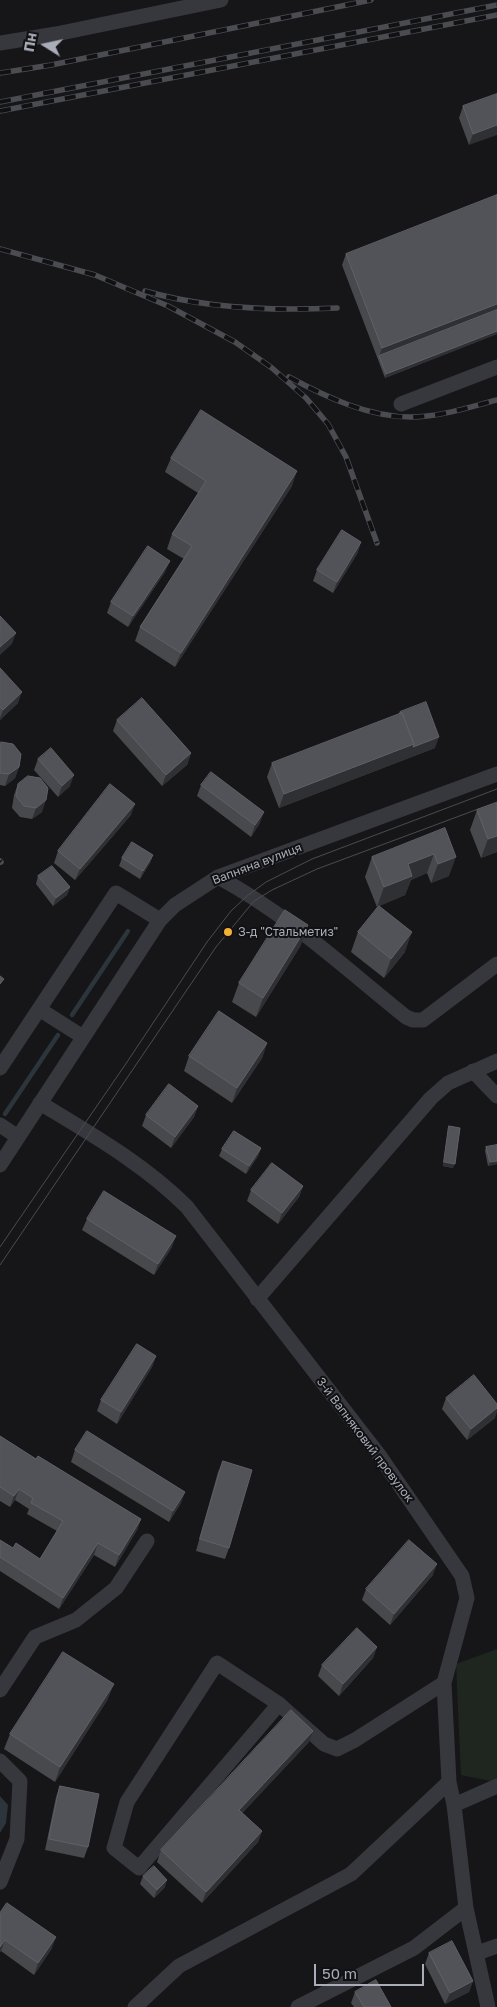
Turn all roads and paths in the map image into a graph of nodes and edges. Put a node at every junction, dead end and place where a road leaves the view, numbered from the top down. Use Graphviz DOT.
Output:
graph roads {
  1 [pos="221,0"];
  2 [pos="0,44"];
  3 [pos="497,367"];
  4 [pos="401,404"];
  5 [pos="497,774"];
  6 [pos="218,877"];
  7 [pos="160,920"];
  8 [pos="497,964"];
  9 [pos="39,1009"];
  10 [pos="83,1037"];
  11 [pos="497,1061"];
  12 [pos="0,1068"];
  13 [pos="473,1071"];
  14 [pos="497,1096"];
  15 [pos="40,1103"];
  16 [pos="0,1125"];
  17 [pos="18,1137"];
  18 [pos="0,1165"];
  19 [pos="257,1298"];
  20 [pos="147,1541"];
  21 [pos="444,1684"];
  22 [pos="0,1690"];
  23 [pos="279,1704"];
  24 [pos="0,1761"];
  25 [pos="449,1782"];
  26 [pos="497,1786"];
  27 [pos="454,1805"];
  28 [pos="0,1882"];
  29 [pos="466,1908"];
  30 [pos="497,1946"];
  31 [pos="477,1953"];
  32 [pos="134,2007"];
  33 [pos="298,2007"];
  34 [pos="488,2007"];
  1 -- 2 [label="street"];
  3 -- 4 [label="street"];
  5 -- 6 [label="street, Вапняна вулиця"];
  6 -- 7 [label="street, Вапняна вулиця"];
  6 -- 8 [label="street"];
  7 -- 9 [label="street"];
  7 -- 10 [label="street, Вапняна вулиця"];
  9 -- 10 [label="street"];
  9 -- 12 [label="street"];
  10 -- 15 [label="street, Вапняна вулиця"];
  11 -- 13 [label="street"];
  13 -- 14 [label="street"];
  13 -- 19 [label="street"];
  15 -- 17 [label="street, Вапняна вулиця"];
  15 -- 19 [label="street, 3-й Вапняковий провулок"];
  16 -- 17 [label="street"];
  17 -- 18 [label="street, Вапняна вулиця"];
  19 -- 21 [label="street, 3-й Вапняковий провулок"];
  20 -- 22 [label="street"];
  21 -- 23 [label="street"];
  21 -- 25 [label="street, 3-й Вапняковий провулок"];
  23 -- 23 [label="street"];
  24 -- 28 [label="street"];
  25 -- 27 [label="street, 3-й Вапняковий провулок"];
  25 -- 32 [label="street"];
  26 -- 27 [label="street"];
  27 -- 29 [label="street, 3-й Вапняковий провулок"];
  29 -- 31 [label="street, 3-й Вапняковий провулок"];
  29 -- 33 [label="street"];
  30 -- 31 [label="street"];
  31 -- 34 [label="street, 3-й Вапняковий провулок"];
}
